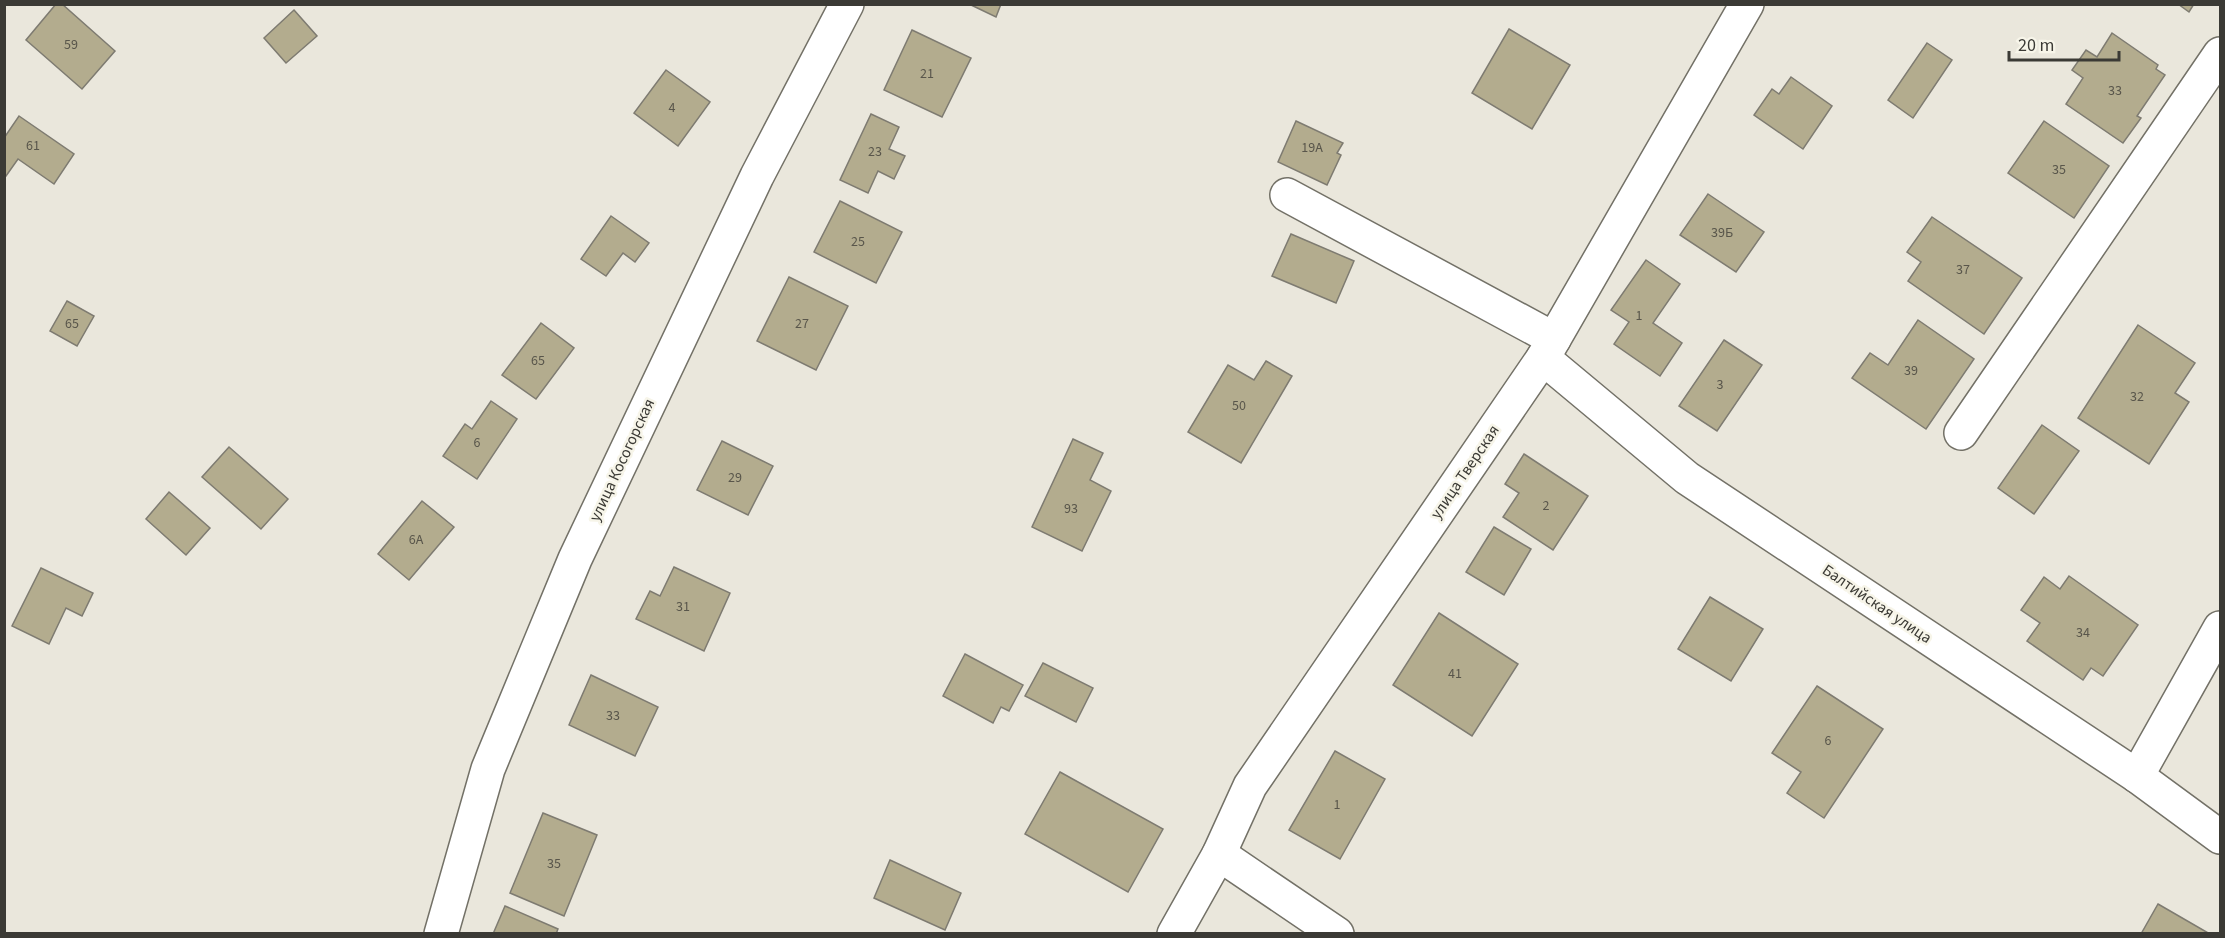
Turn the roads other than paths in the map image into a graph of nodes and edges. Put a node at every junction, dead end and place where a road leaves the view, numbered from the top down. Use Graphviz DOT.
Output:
graph roads {
  1 [pos="847,4"];
  2 [pos="1747,4"];
  3 [pos="2220,54"];
  4 [pos="1287,195"];
  5 [pos="1548,349"];
  6 [pos="1961,433"];
  7 [pos="2220,628"];
  8 [pos="2137,776"];
  9 [pos="2220,837"];
  10 [pos="1219,854"];
  11 [pos="441,933"];
  12 [pos="1174,933"];
  13 [pos="1337,933"];
  1 -- 11 [label="street, улица Косогорская"];
  2 -- 5 [label="street, улица Тверская"];
  3 -- 6 [label="street"];
  4 -- 5 [label="street, Балтийская улица"];
  5 -- 8 [label="street, Балтийская улица"];
  5 -- 10 [label="street, улица Тверская"];
  7 -- 8 [label="street"];
  8 -- 9 [label="street, Балтийская улица"];
  10 -- 12 [label="street, улица Тверская"];
  10 -- 13 [label="street"];
}
